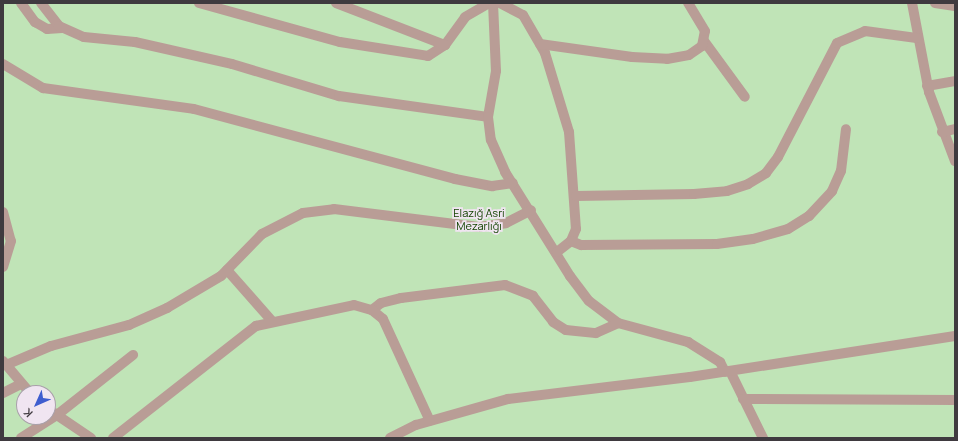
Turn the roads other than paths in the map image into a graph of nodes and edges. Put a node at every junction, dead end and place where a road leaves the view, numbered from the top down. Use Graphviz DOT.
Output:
graph roads {
  1 [pos="21,3"];
  2 [pos="41,3"];
  3 [pos="199,3"];
  4 [pos="336,3"];
  5 [pos="489,3"];
  6 [pos="493,3"];
  7 [pos="500,3"];
  8 [pos="688,3"];
  9 [pos="912,3"];
  10 [pos="935,3"];
  11 [pos="955,6"];
  12 [pos="62,28"];
  13 [pos="917,38"];
  14 [pos="704,41"];
  15 [pos="540,44"];
  16 [pos="445,45"];
  17 [pos="3,64"];
  18 [pos="955,81"];
  19 [pos="927,86"];
  20 [pos="745,97"];
  21 [pos="488,117"];
  22 [pos="846,129"];
  23 [pos="955,129"];
  24 [pos="942,132"];
  25 [pos="955,161"];
  26 [pos="513,183"];
  27 [pos="576,196"];
  28 [pos="531,210"];
  29 [pos="3,212"];
  30 [pos="571,241"];
  31 [pos="557,252"];
  32 [pos="3,267"];
  33 [pos="227,270"];
  34 [pos="372,310"];
  35 [pos="272,321"];
  36 [pos="618,323"];
  37 [pos="955,336"];
  38 [pos="133,355"];
  39 [pos="4,363"];
  40 [pos="728,371"];
  41 [pos="21,384"];
  42 [pos="3,393"];
  43 [pos="743,400"];
  44 [pos="955,400"];
  45 [pos="57,415"];
  46 [pos="430,421"];
  47 [pos="21,438"];
  48 [pos="91,438"];
  49 [pos="113,438"];
  50 [pos="390,438"];
  51 [pos="764,438"];
  1 -- 12 [label="lane"];
  2 -- 12 [label="lane"];
  3 -- 16 [label="lane"];
  4 -- 16 [label="lane"];
  5 -- 16 [label="lane"];
  6 -- 21 [label="lane"];
  7 -- 15 [label="lane"];
  8 -- 14 [label="lane"];
  9 -- 13 [label="lane"];
  10 -- 11 [label="lane"];
  12 -- 21 [label="lane"];
  13 -- 19 [label="lane"];
  13 -- 27 [label="lane"];
  14 -- 15 [label="lane"];
  14 -- 20 [label="lane"];
  15 -- 27 [label="lane"];
  17 -- 26 [label="lane"];
  18 -- 19 [label="lane"];
  19 -- 24 [label="lane"];
  21 -- 26 [label="lane"];
  22 -- 30 [label="lane"];
  23 -- 24 [label="lane"];
  24 -- 25 [label="lane"];
  26 -- 28 [label="lane"];
  27 -- 30 [label="lane"];
  28 -- 31 [label="lane"];
  28 -- 33 [label="lane"];
  29 -- 32 [label="lane"];
  30 -- 31 [label="lane"];
  31 -- 36 [label="lane"];
  33 -- 35 [label="lane"];
  33 -- 39 [label="lane"];
  34 -- 35 [label="lane"];
  34 -- 36 [label="lane"];
  34 -- 46 [label="lane"];
  35 -- 49 [label="lane"];
  36 -- 40 [label="lane"];
  37 -- 40 [label="lane"];
  38 -- 45 [label="lane"];
  39 -- 41 [label="lane"];
  40 -- 43 [label="lane"];
  40 -- 46 [label="lane"];
  41 -- 42 [label="lane"];
  43 -- 44 [label="lane"];
  43 -- 51 [label="lane"];
  45 -- 47 [label="lane"];
  45 -- 48 [label="lane"];
  46 -- 50 [label="lane"];
}
